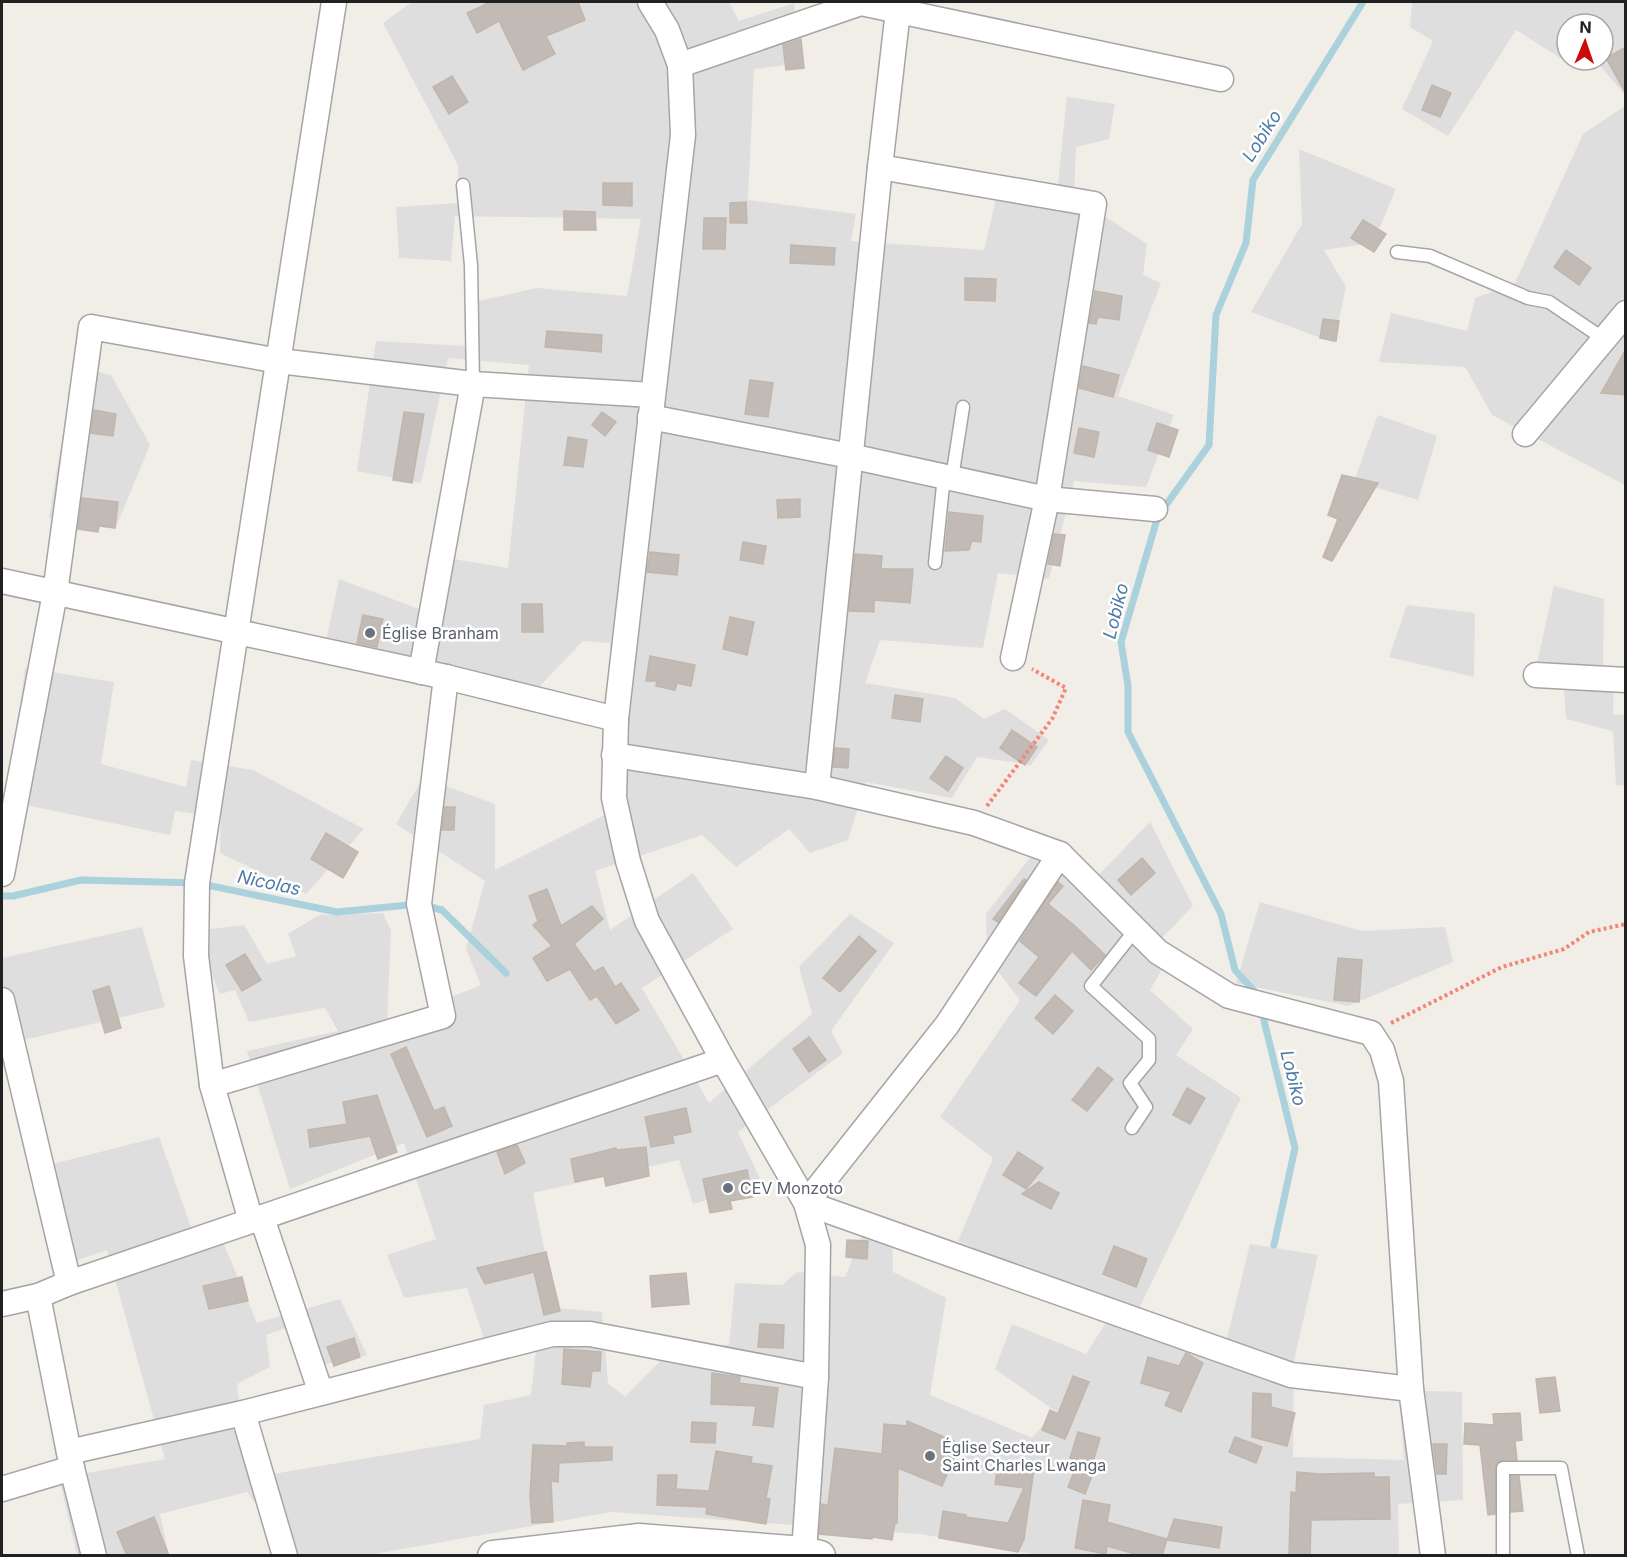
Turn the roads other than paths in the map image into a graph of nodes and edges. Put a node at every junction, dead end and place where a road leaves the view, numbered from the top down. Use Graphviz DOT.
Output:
graph roads {
  1 [pos="334,2"];
  2 [pos="650,2"];
  3 [pos="898,6"];
  4 [pos="680,64"];
  5 [pos="1221,80"];
  6 [pos="880,166"];
  7 [pos="463,185"];
  8 [pos="1397,252"];
  9 [pos="1626,313"];
  10 [pos="1604,339"];
  11 [pos="279,361"];
  12 [pos="473,384"];
  13 [pos="651,406"];
  14 [pos="963,407"];
  15 [pos="1525,434"];
  16 [pos="850,456"];
  17 [pos="948,477"];
  18 [pos="1047,499"];
  19 [pos="1155,509"];
  20 [pos="934,563"];
  21 [pos="2,581"];
  22 [pos="55,593"];
  23 [pos="237,632"];
  24 [pos="1013,658"];
  25 [pos="421,672"];
  26 [pos="1536,675"];
  27 [pos="446,677"];
  28 [pos="1626,680"];
  29 [pos="616,719"];
  30 [pos="614,755"];
  31 [pos="816,787"];
  32 [pos="1060,854"];
  33 [pos="2,874"];
  34 [pos="1136,929"];
  35 [pos="2,1000"];
  36 [pos="723,1060"];
  37 [pos="212,1085"];
  38 [pos="1132,1128"];
  39 [pos="806,1203"];
  40 [pos="256,1219"];
  41 [pos="69,1282"];
  42 [pos="38,1296"];
  43 [pos="2,1304"];
  44 [pos="816,1377"];
  45 [pos="1411,1389"];
  46 [pos="321,1393"];
  47 [pos="243,1413"];
  48 [pos="71,1460"];
  49 [pos="2,1489"];
  50 [pos="503,1554"];
  51 [pos="812,1554"];
  52 [pos="94,1556"];
  53 [pos="285,1556"];
  54 [pos="1433,1556"];
  55 [pos="1503,1556"];
  56 [pos="1578,1556"];
  1 -- 11 [label="street"];
  2 -- 4 [label="street"];
  3 -- 4 [label="street"];
  3 -- 5 [label="street"];
  3 -- 6 [label="street"];
  4 -- 13 [label="street"];
  6 -- 16 [label="street"];
  6 -- 18 [label="street"];
  7 -- 12 [label="lane"];
  8 -- 10 [label="lane"];
  9 -- 10 [label="street"];
  10 -- 15 [label="street"];
  11 -- 12 [label="street"];
  11 -- 22 [label="street"];
  11 -- 23 [label="street"];
  12 -- 13 [label="street"];
  12 -- 25 [label="street"];
  13 -- 16 [label="street"];
  13 -- 29 [label="street"];
  14 -- 17 [label="lane"];
  16 -- 17 [label="street"];
  16 -- 31 [label="street"];
  17 -- 18 [label="street"];
  17 -- 20 [label="lane"];
  18 -- 19 [label="street"];
  18 -- 24 [label="street"];
  21 -- 22 [label="street"];
  22 -- 23 [label="street"];
  22 -- 33 [label="street"];
  23 -- 25 [label="street"];
  23 -- 37 [label="street"];
  25 -- 27 [label="street"];
  26 -- 28 [label="street"];
  27 -- 29 [label="street"];
  27 -- 37 [label="street"];
  29 -- 30 [label="street"];
  30 -- 31 [label="street"];
  30 -- 36 [label="street"];
  31 -- 32 [label="street"];
  32 -- 34 [label="street"];
  32 -- 39 [label="street"];
  34 -- 38 [label="lane"];
  34 -- 45 [label="street"];
  35 -- 41 [label="street"];
  36 -- 39 [label="street"];
  36 -- 40 [label="street"];
  37 -- 40 [label="street"];
  39 -- 44 [label="street"];
  39 -- 45 [label="street"];
  40 -- 41 [label="street"];
  40 -- 46 [label="street"];
  41 -- 42 [label="street"];
  42 -- 43 [label="street"];
  42 -- 48 [label="street"];
  44 -- 46 [label="street"];
  44 -- 51 [label="street"];
  45 -- 54 [label="street"];
  46 -- 47 [label="street"];
  47 -- 48 [label="street"];
  47 -- 53 [label="street"];
  48 -- 49 [label="street"];
  48 -- 52 [label="street"];
  50 -- 51 [label="street"];
  55 -- 56 [label="lane"];
}
